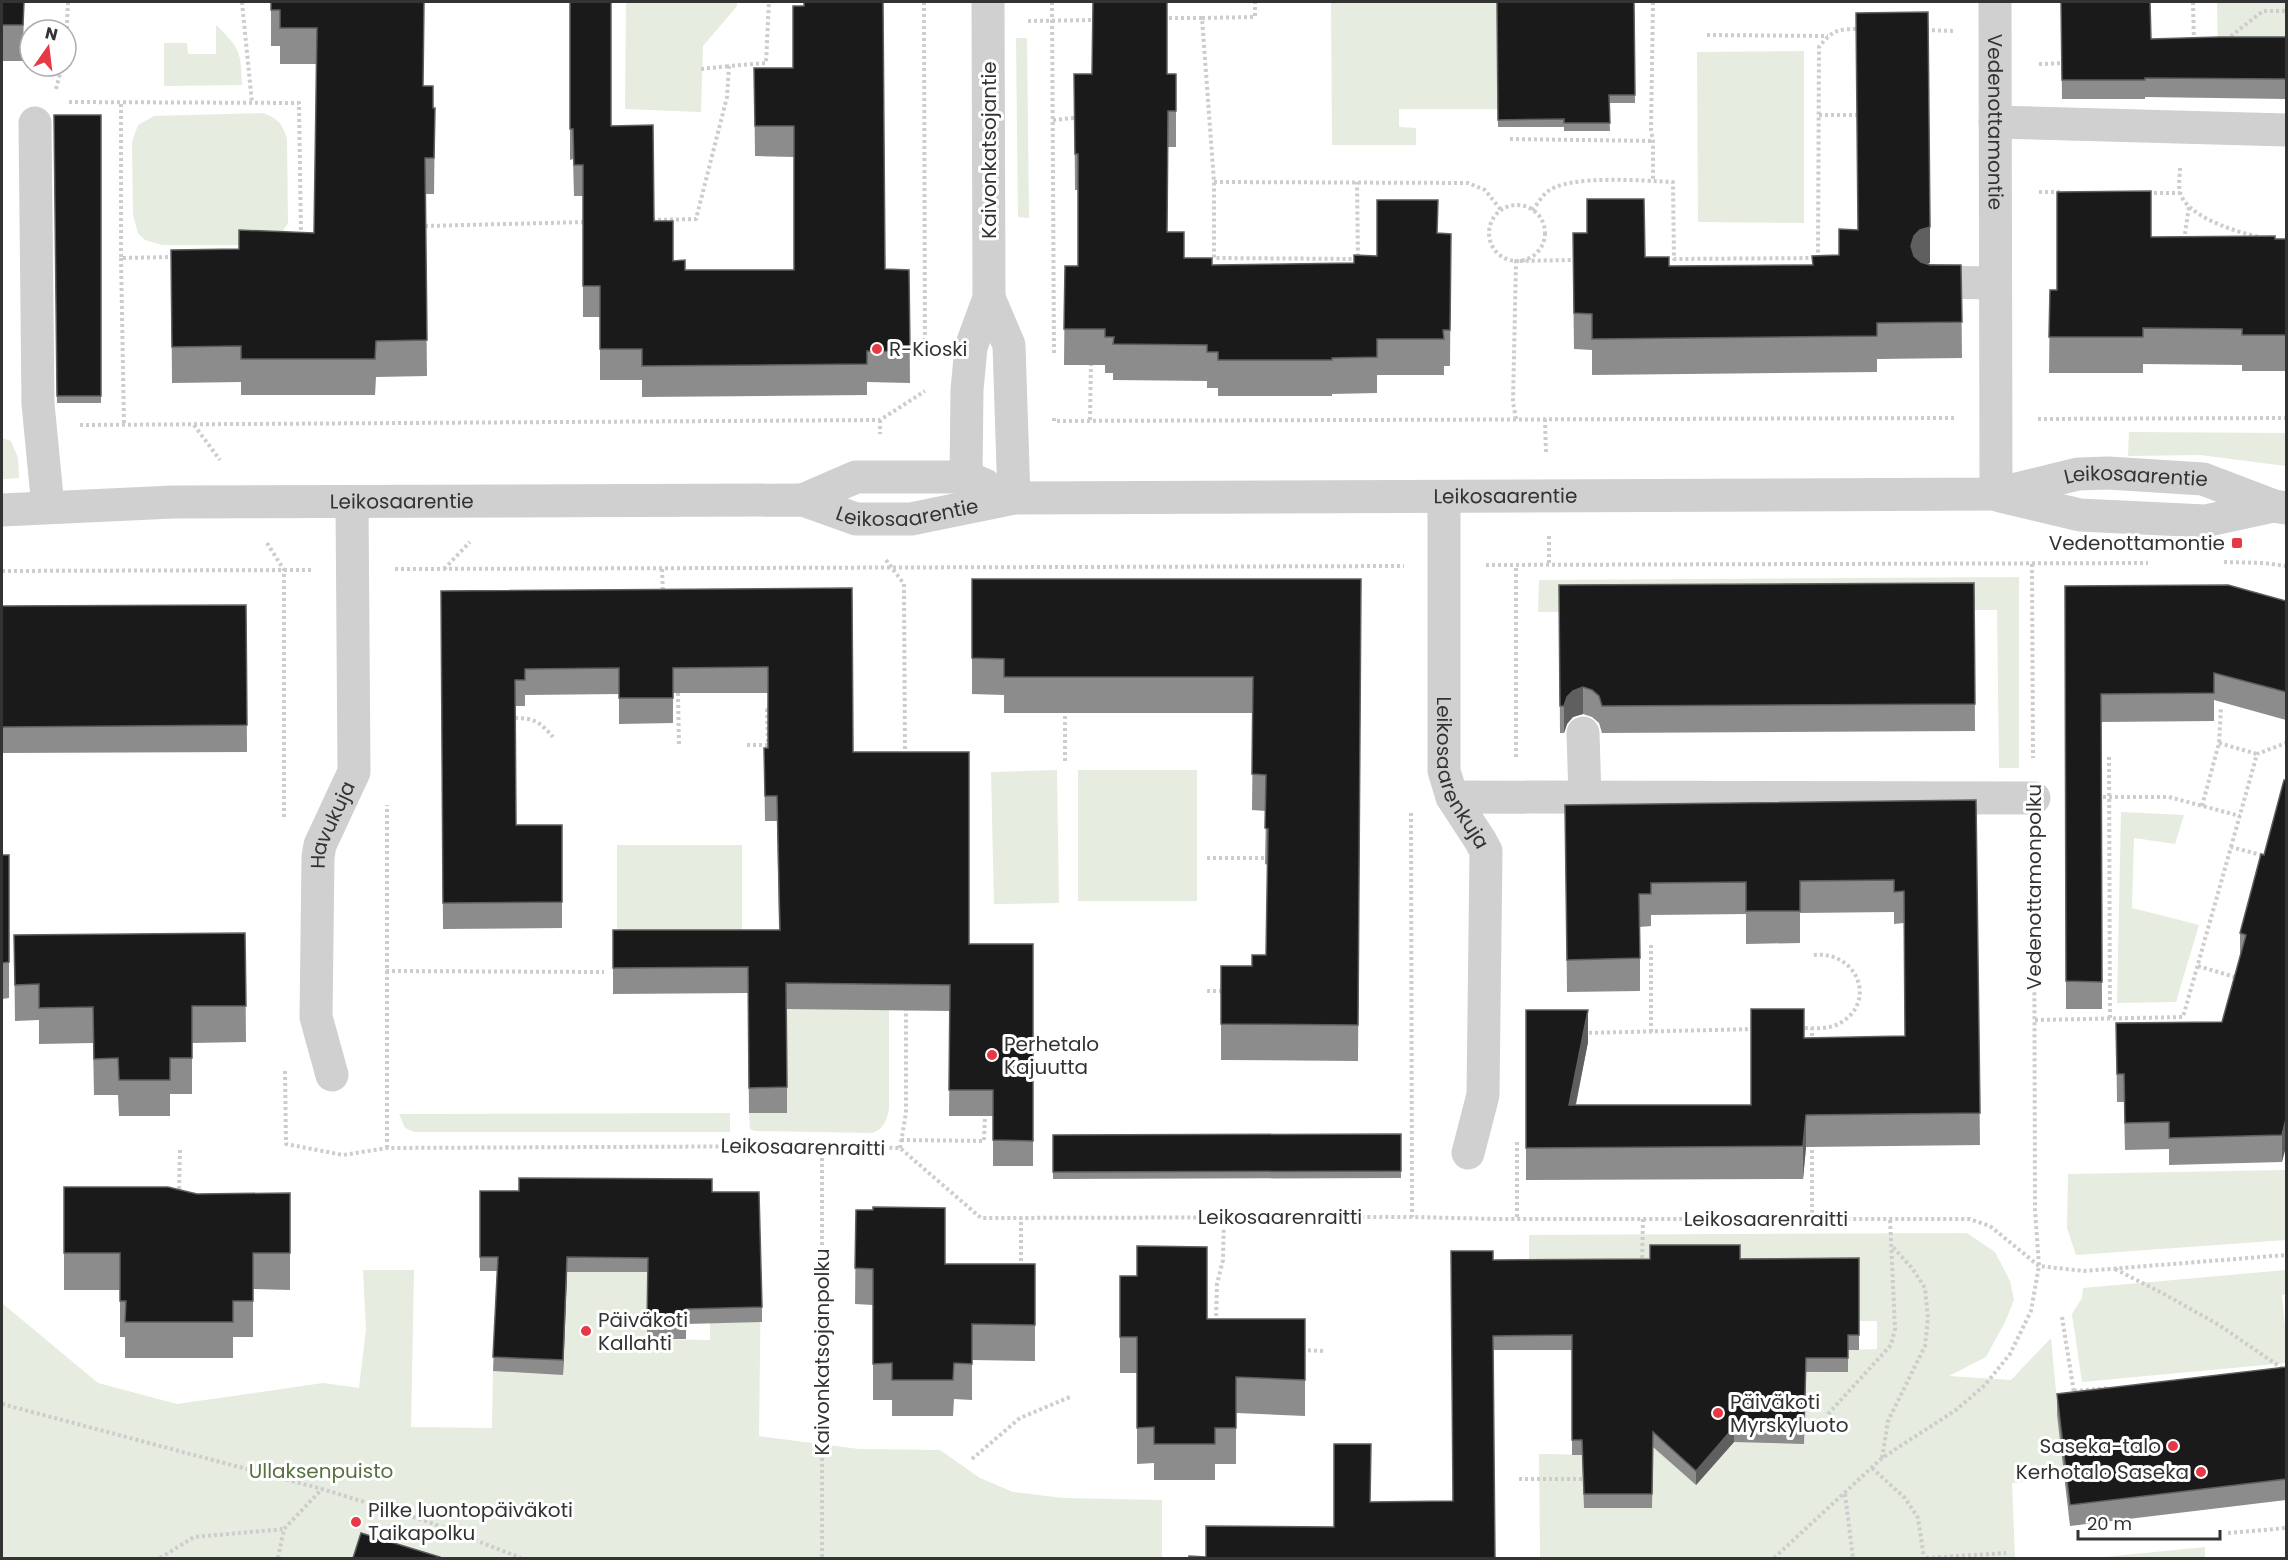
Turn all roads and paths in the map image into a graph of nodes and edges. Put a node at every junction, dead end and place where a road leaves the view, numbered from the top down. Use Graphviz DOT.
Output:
graph roads {
  1 [pos="68,2"];
  2 [pos="242,2"];
  3 [pos="769,2"];
  4 [pos="924,2"];
  5 [pos="1052,2"];
  6 [pos="1255,2"];
  7 [pos="1653,2"];
  8 [pos="2193,2"];
  9 [pos="988,11"];
  10 [pos="2286,11"];
  11 [pos="1995,17"];
  12 [pos="67,18"];
  13 [pos="1158,18"];
  14 [pos="1202,18"];
  15 [pos="1102,19"];
  16 [pos="1052,20"];
  17 [pos="1864,29"];
  18 [pos="1922,30"];
  19 [pos="1707,35"];
  20 [pos="1828,36"];
  21 [pos="2224,42"];
  22 [pos="2194,48"];
  23 [pos="2073,63"];
  24 [pos="2039,64"];
  25 [pos="729,66"];
  26 [pos="701,69"];
  27 [pos="64,102"];
  28 [pos="252,103"];
  29 [pos="121,104"];
  30 [pos="1819,115"];
  31 [pos="1857,115"];
  32 [pos="1074,118"];
  33 [pos="1053,120"];
  34 [pos="1995,122"];
  35 [pos="35,123"];
  36 [pos="2180,128"];
  37 [pos="2286,130"];
  38 [pos="1510,139"];
  39 [pos="1653,141"];
  40 [pos="1653,181"];
  41 [pos="1214,182"];
  42 [pos="1357,182"];
  43 [pos="2039,192"];
  44 [pos="2062,192"];
  45 [pos="2145,193"];
  46 [pos="2180,193"];
  47 [pos="2189,207"];
  48 [pos="1501,210"];
  49 [pos="1532,210"];
  50 [pos="650,220"];
  51 [pos="592,222"];
  52 [pos="425,226"];
  53 [pos="2270,240"];
  54 [pos="301,244"];
  55 [pos="2182,245"];
  56 [pos="178,257"];
  57 [pos="121,258"];
  58 [pos="1818,258"];
  59 [pos="1828,258"];
  60 [pos="1665,259"];
  61 [pos="1674,259"];
  62 [pos="1582,260"];
  63 [pos="1516,261"];
  64 [pos="1930,282"];
  65 [pos="1995,283"];
  66 [pos="989,297"];
  67 [pos="1054,323"];
  68 [pos="1064,323"];
  69 [pos="1091,355"];
  70 [pos="1054,356"];
  71 [pos="925,367"];
  72 [pos="925,390"];
  73 [pos="1054,410"];
  74 [pos="1963,418"];
  75 [pos="2286,418"];
  76 [pos="1516,419"];
  77 [pos="2039,419"];
  78 [pos="1090,420"];
  79 [pos="124,424"];
  80 [pos="39,425"];
  81 [pos="966,477"];
  82 [pos="1996,495"];
  83 [pos="1444,497"];
  84 [pos="1014,498"];
  85 [pos="803,500"];
  86 [pos="352,502"];
  87 [pos="48,507"];
  88 [pos="2280,507"];
  89 [pos="2,510"];
  90 [pos="2032,564"];
  91 [pos="2109,564"];
  92 [pos="1516,566"];
  93 [pos="662,568"];
  94 [pos="890,568"];
  95 [pos="284,570"];
  96 [pos="2,571"];
  97 [pos="1406,576"];
  98 [pos="392,578"];
  99 [pos="663,604"];
  100 [pos="678,693"];
  101 [pos="2221,708"];
  102 [pos="780,710"];
  103 [pos="1065,713"];
  104 [pos="515,718"];
  105 [pos="1583,733"];
  106 [pos="553,737"];
  107 [pos="2218,743"];
  108 [pos="2286,743"];
  109 [pos="679,745"];
  110 [pos="747,745"];
  111 [pos="2257,754"];
  112 [pos="2109,757"];
  113 [pos="1065,761"];
  114 [pos="905,762"];
  115 [pos="1452,796"];
  116 [pos="2109,797"];
  117 [pos="1585,798"];
  118 [pos="2034,798"];
  119 [pos="387,803"];
  120 [pos="1411,805"];
  121 [pos="2202,806"];
  122 [pos="2240,816"];
  123 [pos="2231,847"];
  124 [pos="1207,858"];
  125 [pos="1265,858"];
  126 [pos="2276,858"];
  127 [pos="1651,945"];
  128 [pos="1813,955"];
  129 [pos="2198,966"];
  130 [pos="387,971"];
  131 [pos="604,972"];
  132 [pos="2242,979"];
  133 [pos="1207,991"];
  134 [pos="1230,991"];
  135 [pos="906,1006"];
  136 [pos="2183,1017"];
  137 [pos="2110,1019"];
  138 [pos="2035,1020"];
  139 [pos="2187,1022"];
  140 [pos="1789,1028"];
  141 [pos="1812,1028"];
  142 [pos="1766,1029"];
  143 [pos="1651,1032"];
  144 [pos="1572,1033"];
  145 [pos="1812,1052"];
  146 [pos="332,1075"];
  147 [pos="985,1116"];
  148 [pos="1812,1135"];
  149 [pos="901,1140"];
  150 [pos="286,1144"];
  151 [pos="822,1146"];
  152 [pos="180,1147"];
  153 [pos="387,1148"];
  154 [pos="900,1148"];
  155 [pos="1468,1153"];
  156 [pos="179,1206"];
  157 [pos="1021,1217"];
  158 [pos="1224,1217"];
  159 [pos="1413,1217"];
  160 [pos="1643,1219"];
  161 [pos="1812,1219"];
  162 [pos="1890,1219"];
  163 [pos="1891,1245"];
  164 [pos="2286,1255"];
  165 [pos="2039,1266"];
  166 [pos="2114,1269"];
  167 [pos="1642,1273"];
  168 [pos="1021,1274"];
  169 [pos="2062,1317"];
  170 [pos="1216,1328"];
  171 [pos="1299,1350"];
  172 [pos="1323,1351"];
  173 [pos="2286,1372"];
  174 [pos="2275,1374"];
  175 [pos="2110,1388"];
  176 [pos="2074,1391"];
  177 [pos="1071,1396"];
  178 [pos="2076,1401"];
  179 [pos="2,1404"];
  180 [pos="1828,1414"];
  181 [pos="1882,1458"];
  182 [pos="972,1459"];
  183 [pos="1872,1468"];
  184 [pos="1519,1479"];
  185 [pos="1597,1479"];
  186 [pos="322,1489"];
  187 [pos="1845,1494"];
  188 [pos="2286,1528"];
  189 [pos="284,1529"];
  190 [pos="2228,1533"];
  191 [pos="2006,1553"];
  192 [pos="160,1558"];
  193 [pos="278,1558"];
  194 [pos="521,1558"];
  195 [pos="822,1558"];
  196 [pos="1774,1558"];
  197 [pos="1853,1558"];
  198 [pos="1925,1558"];
  1 -- 12 [label="path"];
  2 -- 28 [label="path"];
  3 -- 25 [label="path"];
  4 -- 71 [label="path"];
  5 -- 16 [label="path"];
  6 -- 14 [label="path"];
  7 -- 39 [label="path"];
  8 -- 22 [label="path"];
  9 -- 16 [label="path"];
  9 -- 66 [label="street, Kaivonkatsojantie"];
  10 -- 21 [label="path"];
  11 -- 18 [label="path"];
  11 -- 34 [label="street, Vedenottamontie"];
  13 -- 14 [label="path"];
  14 -- 41 [label="path"];
  15 -- 16 [label="path"];
  16 -- 33 [label="path"];
  17 -- 20 [label="path"];
  19 -- 20 [label="path"];
  20 -- 30 [label="path"];
  23 -- 24 [label="path"];
  25 -- 26 [label="path"];
  25 -- 50 [label="path"];
  27 -- 29 [label="path"];
  28 -- 29 [label="path"];
  28 -- 54 [label="path"];
  29 -- 57 [label="path"];
  30 -- 31 [label="path"];
  30 -- 58 [label="path"];
  32 -- 33 [label="path"];
  33 -- 67 [label="path"];
  34 -- 36 [label="street"];
  34 -- 65 [label="street, Vedenottamontie"];
  35 -- 80 [label="street"];
  36 -- 37 [label="street"];
  36 -- 46 [label="path"];
  38 -- 39 [label="path"];
  39 -- 40 [label="path"];
  40 -- 49 [label="path"];
  40 -- 61 [label="path"];
  41 -- 42 [label="path"];
  41 -- 42 [label="path"];
  42 -- 48 [label="path"];
  43 -- 44 [label="path"];
  45 -- 46 [label="path"];
  46 -- 47 [label="path"];
  47 -- 53 [label="path"];
  47 -- 55 [label="path"];
  48 -- 49 [label="path"];
  48 -- 63 [label="path"];
  49 -- 63 [label="path"];
  51 -- 52 [label="path"];
  56 -- 57 [label="path"];
  57 -- 79 [label="path"];
  58 -- 59 [label="path"];
  58 -- 61 [label="path"];
  60 -- 61 [label="path"];
  62 -- 63 [label="path"];
  63 -- 76 [label="path"];
  64 -- 65 [label="street"];
  65 -- 82 [label="street, Vedenottamontie"];
  66 -- 81 [label="street, Kaivonkatsojantie"];
  66 -- 84 [label="street, Kaivonkatsojantie"];
  67 -- 68 [label="path"];
  67 -- 70 [label="path"];
  69 -- 78 [label="path"];
  72 -- 79 [label="path"];
  73 -- 78 [label="path"];
  74 -- 76 [label="path"];
  75 -- 77 [label="path"];
  76 -- 78 [label="path"];
  79 -- 80 [label="path"];
  80 -- 87 [label="street"];
  81 -- 84 [label="street, Leikosaarentie"];
  81 -- 85 [label="street, Leikosaarentie"];
  82 -- 83 [label="street, Leikosaarentie"];
  82 -- 88 [label="street, Leikosaarentie"];
  82 -- 88 [label="street, Leikosaarentie"];
  83 -- 84 [label="street, Leikosaarentie"];
  83 -- 115 [label="street, Leikosaarenkuja"];
  84 -- 85 [label="street, Leikosaarentie"];
  85 -- 86 [label="street, Leikosaarentie"];
  86 -- 87 [label="street, Leikosaarentie"];
  86 -- 146 [label="street, Havukuja"];
  87 -- 89 [label="street, Leikosaarentie"];
  90 -- 91 [label="path"];
  90 -- 92 [label="path"];
  90 -- 118 [label="path, Vedenottamonpolku"];
  93 -- 94 [label="path"];
  93 -- 98 [label="path"];
  93 -- 99 [label="path"];
  94 -- 97 [label="path"];
  94 -- 114 [label="path"];
  95 -- 96 [label="path"];
  100 -- 109 [label="path"];
  101 -- 107 [label="path"];
  102 -- 110 [label="path"];
  103 -- 113 [label="path"];
  104 -- 106 [label="path"];
  105 -- 117 [label="street"];
  107 -- 111 [label="path"];
  107 -- 121 [label="path"];
  108 -- 111 [label="path"];
  111 -- 122 [label="path"];
  112 -- 116 [label="path"];
  115 -- 117 [label="street"];
  115 -- 155 [label="street, Leikosaarenkuja"];
  116 -- 118 [label="path"];
  116 -- 121 [label="path"];
  116 -- 137 [label="path"];
  117 -- 118 [label="street"];
  118 -- 138 [label="path, Vedenottamonpolku"];
  119 -- 130 [label="path"];
  120 -- 159 [label="path"];
  121 -- 122 [label="path"];
  122 -- 123 [label="path"];
  123 -- 126 [label="path"];
  123 -- 129 [label="path"];
  124 -- 125 [label="path"];
  127 -- 143 [label="path"];
  128 -- 141 [label="path"];
  129 -- 132 [label="path"];
  129 -- 136 [label="path"];
  130 -- 131 [label="path"];
  130 -- 153 [label="path"];
  133 -- 134 [label="path"];
  135 -- 149 [label="path"];
  136 -- 137 [label="path"];
  136 -- 139 [label="path"];
  137 -- 138 [label="path"];
  138 -- 165 [label="path, Vedenottamonpolku"];
  140 -- 141 [label="path"];
  141 -- 145 [label="path"];
  142 -- 143 [label="path"];
  143 -- 144 [label="path"];
  147 -- 149 [label="path"];
  148 -- 161 [label="path"];
  149 -- 154 [label="path"];
  150 -- 153 [label="path, Leikosaarenraitti"];
  151 -- 153 [label="path, Leikosaarenraitti"];
  151 -- 154 [label="path, Leikosaarenraitti"];
  151 -- 195 [label="path, Kaivonkatsojanpolku"];
  152 -- 156 [label="path"];
  154 -- 157 [label="path, Leikosaarenraitti"];
  157 -- 158 [label="path, Leikosaarenraitti"];
  157 -- 168 [label="path"];
  158 -- 159 [label="path, Leikosaarenraitti"];
  158 -- 170 [label="path"];
  159 -- 160 [label="path, Leikosaarenraitti"];
  160 -- 161 [label="path, Leikosaarenraitti"];
  160 -- 167 [label="path"];
  161 -- 162 [label="path, Leikosaarenraitti"];
  162 -- 163 [label="path"];
  162 -- 165 [label="path, Leikosaarenraitti"];
  163 -- 180 [label="path"];
  163 -- 181 [label="path"];
  164 -- 166 [label="path"];
  165 -- 166 [label="path"];
  165 -- 181 [label="path, Vedenottamonpolku"];
  166 -- 173 [label="path"];
  169 -- 176 [label="path"];
  171 -- 172 [label="path"];
  173 -- 174 [label="path"];
  175 -- 176 [label="path"];
  176 -- 178 [label="path"];
  177 -- 182 [label="path"];
  179 -- 186 [label="path"];
  181 -- 183 [label="path, Vedenottamonpolku"];
  183 -- 187 [label="path, Vedenottamonpolku"];
  183 -- 198 [label="path"];
  184 -- 185 [label="path"];
  186 -- 189 [label="path"];
  186 -- 194 [label="path"];
  187 -- 196 [label="path, Vedenottamonpolku"];
  187 -- 197 [label="path"];
  188 -- 190 [label="path"];
  189 -- 192 [label="path"];
  189 -- 193 [label="path"];
  191 -- 198 [label="path"];
}
